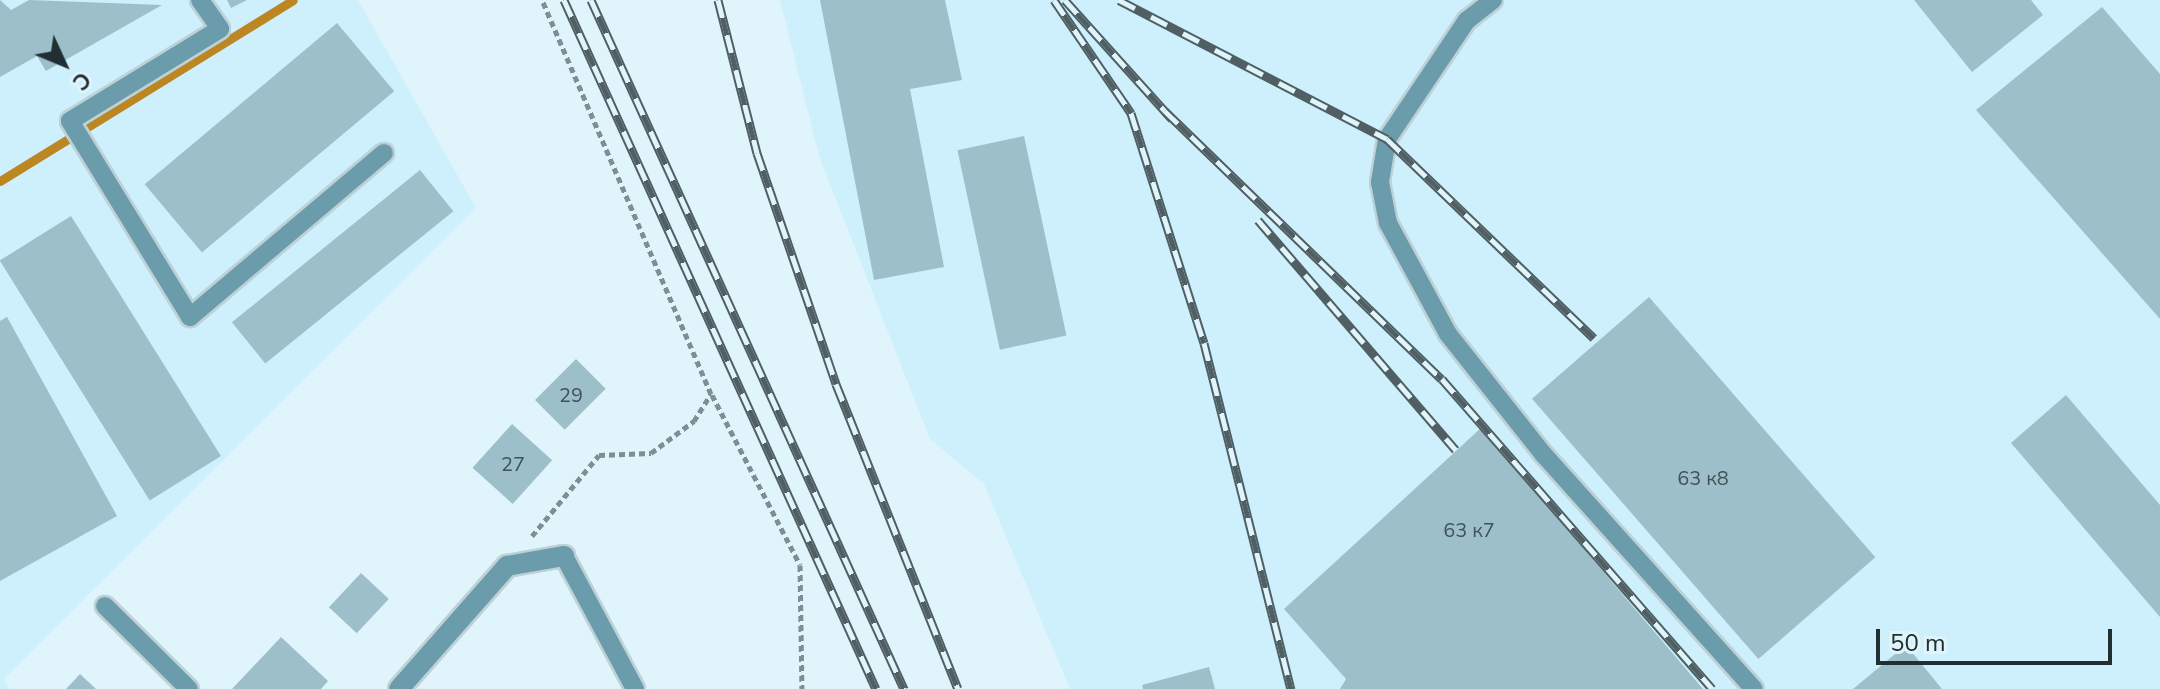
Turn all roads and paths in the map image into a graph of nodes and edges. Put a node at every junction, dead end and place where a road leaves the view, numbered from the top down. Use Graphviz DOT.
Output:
graph roads {
  1 [pos="200,0"];
  2 [pos="542,0"];
  3 [pos="1493,0"];
  4 [pos="384,153"];
  5 [pos="711,394"];
  6 [pos="564,556"];
  7 [pos="507,566"];
  8 [pos="105,606"];
  9 [pos="189,689"];
  10 [pos="399,689"];
  11 [pos="635,689"];
  12 [pos="802,689"];
  13 [pos="1754,689"];
  1 -- 4 [label="lane"];
  2 -- 5 [label="path"];
  3 -- 13 [label="lane"];
  5 -- 7 [label="path"];
  5 -- 12 [label="path"];
  6 -- 7 [label="street"];
  6 -- 11 [label="lane"];
  7 -- 10 [label="street"];
  8 -- 9 [label="lane"];
}
